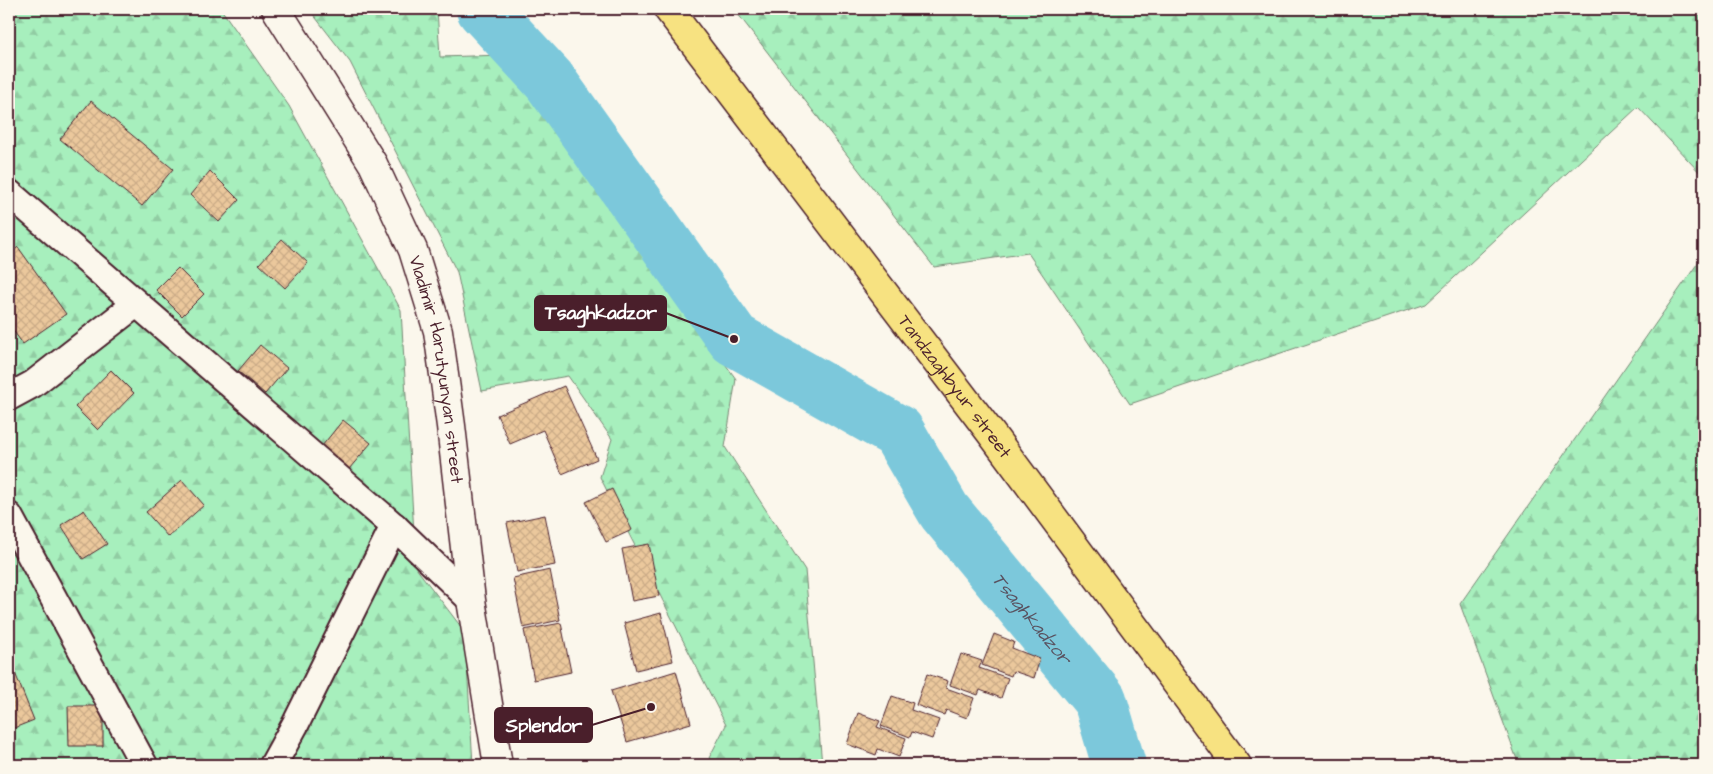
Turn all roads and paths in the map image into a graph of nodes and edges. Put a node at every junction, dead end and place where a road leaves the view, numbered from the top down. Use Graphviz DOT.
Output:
graph roads {
  1 [pos="276,9"];
  2 [pos="668,9"];
  3 [pos="9,193"];
  4 [pos="136,304"];
  5 [pos="9,397"];
  6 [pos="9,516"];
  7 [pos="394,526"];
  8 [pos="471,600"];
  9 [pos="144,765"];
  10 [pos="273,765"];
  11 [pos="498,765"];
  12 [pos="1237,765"];
  1 -- 8 [label="main road, Vladimir Harutyunyan street"];
  2 -- 12 [label="main road, Tandzaghbyur street"];
  3 -- 4 [label="street"];
  4 -- 5 [label="street"];
  4 -- 7 [label="street"];
  6 -- 9 [label="street"];
  7 -- 8 [label="street"];
  7 -- 10 [label="street"];
  8 -- 11 [label="main road, Vladimir Harutyunyan street"];
}
